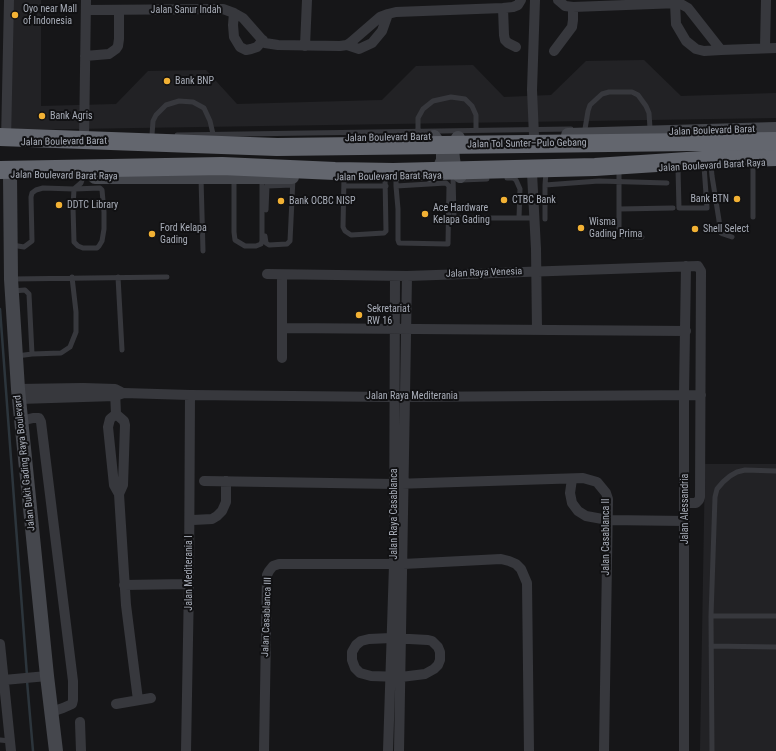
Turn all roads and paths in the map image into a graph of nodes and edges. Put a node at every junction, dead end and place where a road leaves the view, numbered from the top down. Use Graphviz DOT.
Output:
graph roads {
  1 [pos="9,0"];
  2 [pos="86,0"];
  3 [pos="307,0"];
  4 [pos="521,0"];
  5 [pos="535,0"];
  6 [pos="558,0"];
  7 [pos="766,0"];
  8 [pos="675,3"];
  9 [pos="573,7"];
  10 [pos="503,8"];
  11 [pos="86,10"];
  12 [pos="119,10"];
  13 [pos="234,13"];
  14 [pos="388,14"];
  15 [pos="263,40"];
  16 [pos="347,45"];
  17 [pos="305,46"];
  18 [pos="516,47"];
  19 [pos="766,48"];
  20 [pos="776,48"];
  21 [pos="722,50"];
  22 [pos="554,51"];
  23 [pos="85,56"];
  24 [pos="776,124"];
  25 [pos="650,128"];
  26 [pos="585,129"];
  27 [pos="776,129"];
  28 [pos="476,130"];
  29 [pos="418,131"];
  30 [pos="534,133"];
  31 [pos="213,134"];
  32 [pos="114,135"];
  33 [pos="144,135"];
  34 [pos="152,135"];
  35 [pos="159,135"];
  36 [pos="174,135"];
  37 [pos="434,137"];
  38 [pos="459,137"];
  39 [pos="84,139"];
  40 [pos="3,140"];
  41 [pos="776,140"];
  42 [pos="776,157"];
  43 [pos="711,163"];
  44 [pos="753,163"];
  45 [pos="776,163"];
  46 [pos="678,169"];
  47 [pos="4,173"];
  48 [pos="619,175"];
  49 [pos="429,176"];
  50 [pos="82,177"];
  51 [pos="201,177"];
  52 [pos="234,177"];
  53 [pos="456,177"];
  54 [pos="541,177"];
  55 [pos="490,178"];
  56 [pos="498,178"];
  57 [pos="266,180"];
  58 [pos="293,181"];
  59 [pos="391,181"];
  60 [pos="344,182"];
  61 [pos="667,183"];
  62 [pos="74,189"];
  63 [pos="673,208"];
  64 [pos="619,209"];
  65 [pos="753,217"];
  66 [pos="519,218"];
  67 [pos="534,218"];
  68 [pos="545,219"];
  69 [pos="642,237"];
  70 [pos="732,238"];
  71 [pos="11,248"];
  72 [pos="203,251"];
  73 [pos="686,266"];
  74 [pos="536,270"];
  75 [pos="267,274"];
  76 [pos="282,276"];
  77 [pos="395,276"];
  78 [pos="407,276"];
  79 [pos="72,277"];
  80 [pos="118,277"];
  81 [pos="167,277"];
  82 [pos="11,281"];
  83 [pos="282,328"];
  84 [pos="395,328"];
  85 [pos="407,328"];
  86 [pos="537,330"];
  87 [pos="686,331"];
  88 [pos="122,350"];
  89 [pos="32,354"];
  90 [pos="16,356"];
  91 [pos="282,358"];
  92 [pos="118,393"];
  93 [pos="18,394"];
  94 [pos="684,394"];
  95 [pos="190,395"];
  96 [pos="701,395"];
  97 [pos="406,396"];
  98 [pos="394,397"];
  99 [pos="116,414"];
  100 [pos="21,422"];
  101 [pos="776,471"];
  102 [pos="572,478"];
  103 [pos="204,481"];
  104 [pos="226,481"];
  105 [pos="399,483"];
  106 [pos="119,494"];
  107 [pos="684,503"];
  108 [pos="192,520"];
  109 [pos="608,520"];
  110 [pos="685,521"];
  111 [pos="398,565"];
  112 [pos="189,584"];
  113 [pos="124,585"];
  114 [pos="711,616"];
  115 [pos="776,616"];
  116 [pos="396,638"];
  117 [pos="0,644"];
  118 [pos="711,646"];
  119 [pos="776,647"];
  120 [pos="42,677"];
  121 [pos="389,677"];
  122 [pos="401,677"];
  123 [pos="8,680"];
  124 [pos="151,698"];
  125 [pos="138,700"];
  126 [pos="116,704"];
  127 [pos="51,712"];
  128 [pos="80,722"];
  129 [pos="7,744"];
  130 [pos="56,751"];
  131 [pos="81,751"];
  132 [pos="186,751"];
  133 [pos="264,751"];
  134 [pos="388,751"];
  135 [pos="399,751"];
  136 [pos="529,751"];
  137 [pos="604,751"];
  138 [pos="684,751"];
  139 [pos="712,751"];
  1 -- 40 [label="street"];
  2 -- 11 [label="street"];
  3 -- 17 [label="street"];
  4 -- 10 [label="street"];
  5 -- 30 [label="street"];
  6 -- 9 [label="street"];
  7 -- 19 [label="street"];
  8 -- 9 [label="street"];
  8 -- 21 [label="street"];
  8 -- 21 [label="street"];
  9 -- 22 [label="street"];
  10 -- 14 [label="street"];
  10 -- 18 [label="street"];
  11 -- 12 [label="street, Jalan Sanur Indah"];
  11 -- 23 [label="street"];
  12 -- 13 [label="street, Jalan Sanur Indah"];
  12 -- 23 [label="street"];
  13 -- 15 [label="street, Jalan Sanur Indah"];
  13 -- 15 [label="street"];
  14 -- 16 [label="street"];
  14 -- 16 [label="street"];
  15 -- 17 [label="street"];
  16 -- 17 [label="street"];
  19 -- 20 [label="street"];
  19 -- 21 [label="street"];
  23 -- 39 [label="street"];
  24 -- 25 [label="lane"];
  25 -- 26 [label="lane"];
  25 -- 26 [label="lane"];
  26 -- 30 [label="lane"];
  27 -- 30 [label="main road, Jalan Boulevard Barat"];
  28 -- 29 [label="lane"];
  28 -- 29 [label="lane"];
  28 -- 30 [label="lane"];
  29 -- 31 [label="lane"];
  30 -- 38 [label="main road, Jalan Boulevard Barat"];
  31 -- 34 [label="lane"];
  31 -- 36 [label="lane"];
  32 -- 39 [label="lane"];
  33 -- 34 [label="lane"];
  34 -- 35 [label="lane"];
  37 -- 38 [label="main road, Jalan Boulevard Barat"];
  37 -- 39 [label="main road, Jalan Boulevard Barat"];
  37 -- 49 [label="main road"];
  38 -- 53 [label="main road"];
  39 -- 40 [label="main road, Jalan Boulevard Barat"];
  40 -- 41 [label="highway, Jalan Tol Sunter–Pulo Gebang, bridge"];
  42 -- 43 [label="highway"];
  43 -- 44 [label="main road, Jalan Boulevard Barat Raya"];
  43 -- 46 [label="main road, Jalan Boulevard Barat Raya"];
  43 -- 46 [label="lane"];
  43 -- 47 [label="highway, bridge"];
  43 -- 70 [label="lane"];
  44 -- 45 [label="main road, Jalan Boulevard Barat Raya"];
  44 -- 65 [label="lane"];
  46 -- 48 [label="main road, Jalan Boulevard Barat Raya"];
  47 -- 50 [label="main road, Jalan Boulevard Barat Raya"];
  47 -- 71 [label="main road, Jalan Bukit Gading Raya Boulevard"];
  48 -- 54 [label="main road, Jalan Boulevard Barat Raya"];
  48 -- 61 [label="lane"];
  48 -- 64 [label="lane"];
  49 -- 53 [label="main road, Jalan Boulevard Barat Raya"];
  49 -- 59 [label="main road, Jalan Boulevard Barat Raya"];
  50 -- 51 [label="main road, Jalan Boulevard Barat Raya"];
  50 -- 62 [label="lane"];
  51 -- 52 [label="main road, Jalan Boulevard Barat Raya"];
  51 -- 72 [label="lane"];
  52 -- 57 [label="main road, Jalan Boulevard Barat Raya"];
  52 -- 57 [label="lane"];
  53 -- 54 [label="main road, Jalan Boulevard Barat Raya"];
  53 -- 55 [label="lane"];
  53 -- 66 [label="lane"];
  54 -- 67 [label="street"];
  54 -- 68 [label="lane"];
  56 -- 66 [label="lane"];
  57 -- 58 [label="main road, Jalan Boulevard Barat Raya"];
  57 -- 58 [label="lane"];
  58 -- 60 [label="main road, Jalan Boulevard Barat Raya"];
  59 -- 59 [label="lane"];
  59 -- 60 [label="main road, Jalan Boulevard Barat Raya"];
  59 -- 60 [label="lane"];
  62 -- 62 [label="lane"];
  62 -- 71 [label="lane"];
  63 -- 64 [label="lane"];
  64 -- 69 [label="lane"];
  66 -- 67 [label="lane"];
  67 -- 74 [label="street"];
  71 -- 82 [label="main road, Jalan Bukit Gading Raya Boulevard"];
  73 -- 74 [label="street, Jalan Raya Venesia"];
  73 -- 87 [label="street, Jalan Alessandria"];
  73 -- 96 [label="street"];
  74 -- 78 [label="street, Jalan Raya Venesia"];
  74 -- 86 [label="street"];
  75 -- 76 [label="street, Jalan Raya Venesia"];
  76 -- 77 [label="street, Jalan Raya Venesia"];
  76 -- 83 [label="street"];
  77 -- 78 [label="street, Jalan Raya Venesia"];
  77 -- 84 [label="street, Jalan Raya Casablanca"];
  78 -- 85 [label="street, Jalan Raya Casablanca"];
  79 -- 80 [label="lane"];
  79 -- 82 [label="lane"];
  79 -- 89 [label="lane"];
  80 -- 81 [label="lane"];
  80 -- 88 [label="lane"];
  82 -- 89 [label="lane"];
  82 -- 90 [label="main road, Jalan Bukit Gading Raya Boulevard"];
  83 -- 84 [label="street"];
  83 -- 91 [label="street"];
  84 -- 85 [label="street"];
  84 -- 98 [label="street, Jalan Raya Casablanca"];
  85 -- 86 [label="street"];
  85 -- 97 [label="street, Jalan Raya Casablanca"];
  86 -- 87 [label="street"];
  87 -- 94 [label="street, Jalan Alessandria"];
  89 -- 90 [label="lane"];
  90 -- 93 [label="main road, Jalan Bukit Gading Raya Boulevard"];
  92 -- 93 [label="street, Jalan Raya Mediterania"];
  92 -- 95 [label="street, Jalan Raya Mediterania"];
  92 -- 99 [label="street"];
  93 -- 100 [label="main road, Jalan Bukit Gading Raya Boulevard"];
  94 -- 96 [label="street, Jalan Raya Mediterania"];
  94 -- 97 [label="street, Jalan Raya Mediterania"];
  94 -- 107 [label="street, Jalan Alessandria"];
  95 -- 98 [label="street, Jalan Raya Mediterania"];
  95 -- 112 [label="street, Jalan Mediterania I"];
  96 -- 107 [label="street"];
  97 -- 98 [label="street, Jalan Raya Mediterania"];
  97 -- 105 [label="street, Jalan Raya Casablanca"];
  98 -- 105 [label="street, Jalan Raya Casablanca"];
  99 -- 106 [label="street"];
  99 -- 106 [label="street"];
  100 -- 120 [label="main road, Jalan Bukit Gading Raya Boulevard"];
  100 -- 127 [label="street"];
  101 -- 114 [label="lane"];
  102 -- 105 [label="street, Jalan Casablanca II"];
  102 -- 109 [label="street"];
  102 -- 109 [label="street, Jalan Casablanca II"];
  103 -- 104 [label="street, Jalan Casablanca II"];
  104 -- 105 [label="street, Jalan Casablanca II"];
  104 -- 108 [label="street"];
  105 -- 111 [label="street, Jalan Raya Casablanca"];
  106 -- 113 [label="street"];
  107 -- 110 [label="street, Jalan Alessandria"];
  109 -- 110 [label="street"];
  109 -- 137 [label="street, Jalan Casablanca II"];
  110 -- 138 [label="street, Jalan Alessandria"];
  111 -- 116 [label="street, Jalan Raya Casablanca"];
  111 -- 133 [label="street, Jalan Casablanca III"];
  111 -- 136 [label="street"];
  112 -- 113 [label="street"];
  112 -- 132 [label="street, Jalan Mediterania I"];
  113 -- 125 [label="street"];
  114 -- 115 [label="lane"];
  114 -- 118 [label="lane"];
  116 -- 121 [label="street, Jalan Raya Casablanca"];
  116 -- 121 [label="street"];
  116 -- 122 [label="street, Jalan Raya Casablanca"];
  116 -- 122 [label="street"];
  117 -- 123 [label="street"];
  118 -- 119 [label="lane"];
  118 -- 139 [label="lane"];
  120 -- 123 [label="street"];
  120 -- 127 [label="main road, Jalan Bukit Gading Raya Boulevard"];
  121 -- 122 [label="street"];
  121 -- 134 [label="street, Jalan Raya Casablanca"];
  122 -- 135 [label="street, Jalan Raya Casablanca"];
  123 -- 129 [label="street"];
  124 -- 125 [label="street"];
  125 -- 126 [label="street"];
  127 -- 130 [label="main road, Jalan Bukit Gading Raya Boulevard"];
  128 -- 131 [label="street"];
}
